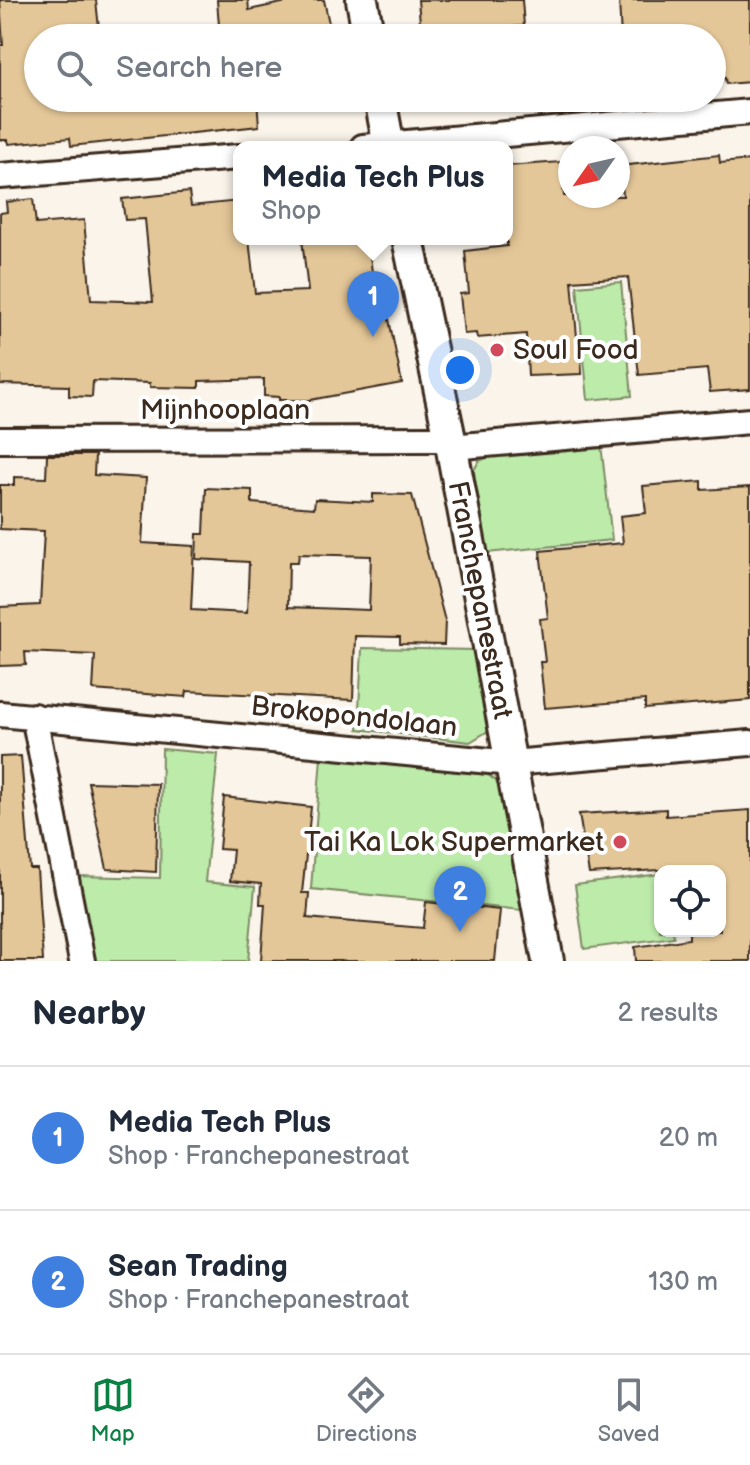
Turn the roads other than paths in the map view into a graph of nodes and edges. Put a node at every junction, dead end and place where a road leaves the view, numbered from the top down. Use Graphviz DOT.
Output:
graph roads {
  1 [pos="362,0"];
  2 [pos="366,24"];
  3 [pos="380,112"];
  4 [pos="750,112"];
  5 [pos="380,141"];
  6 [pos="434,141"];
  7 [pos="233,157"];
  8 [pos="0,176"];
  9 [pos="409,245"];
  10 [pos="750,421"];
  11 [pos="0,440"];
  12 [pos="450,443"];
  13 [pos="0,714"];
  14 [pos="34,716"];
  15 [pos="750,743"];
  16 [pos="511,763"];
  17 [pos="82,961"];
  18 [pos="548,961"];
  1 -- 2 [label="street"];
  3 -- 5 [label="street"];
  4 -- 6 [label="street"];
  7 -- 8 [label="street"];
  9 -- 12 [label="street, Franchepanestraat"];
  10 -- 12 [label="street, Mijnhooplaan"];
  11 -- 12 [label="street, Mijnhooplaan"];
  12 -- 16 [label="street, Franchepanestraat"];
  13 -- 14 [label="street, Brokopondolaan"];
  14 -- 16 [label="street, Brokopondolaan"];
  14 -- 17 [label="street"];
  15 -- 16 [label="street, Brokopondolaan"];
  16 -- 18 [label="street, Franchepanestraat"];
}
